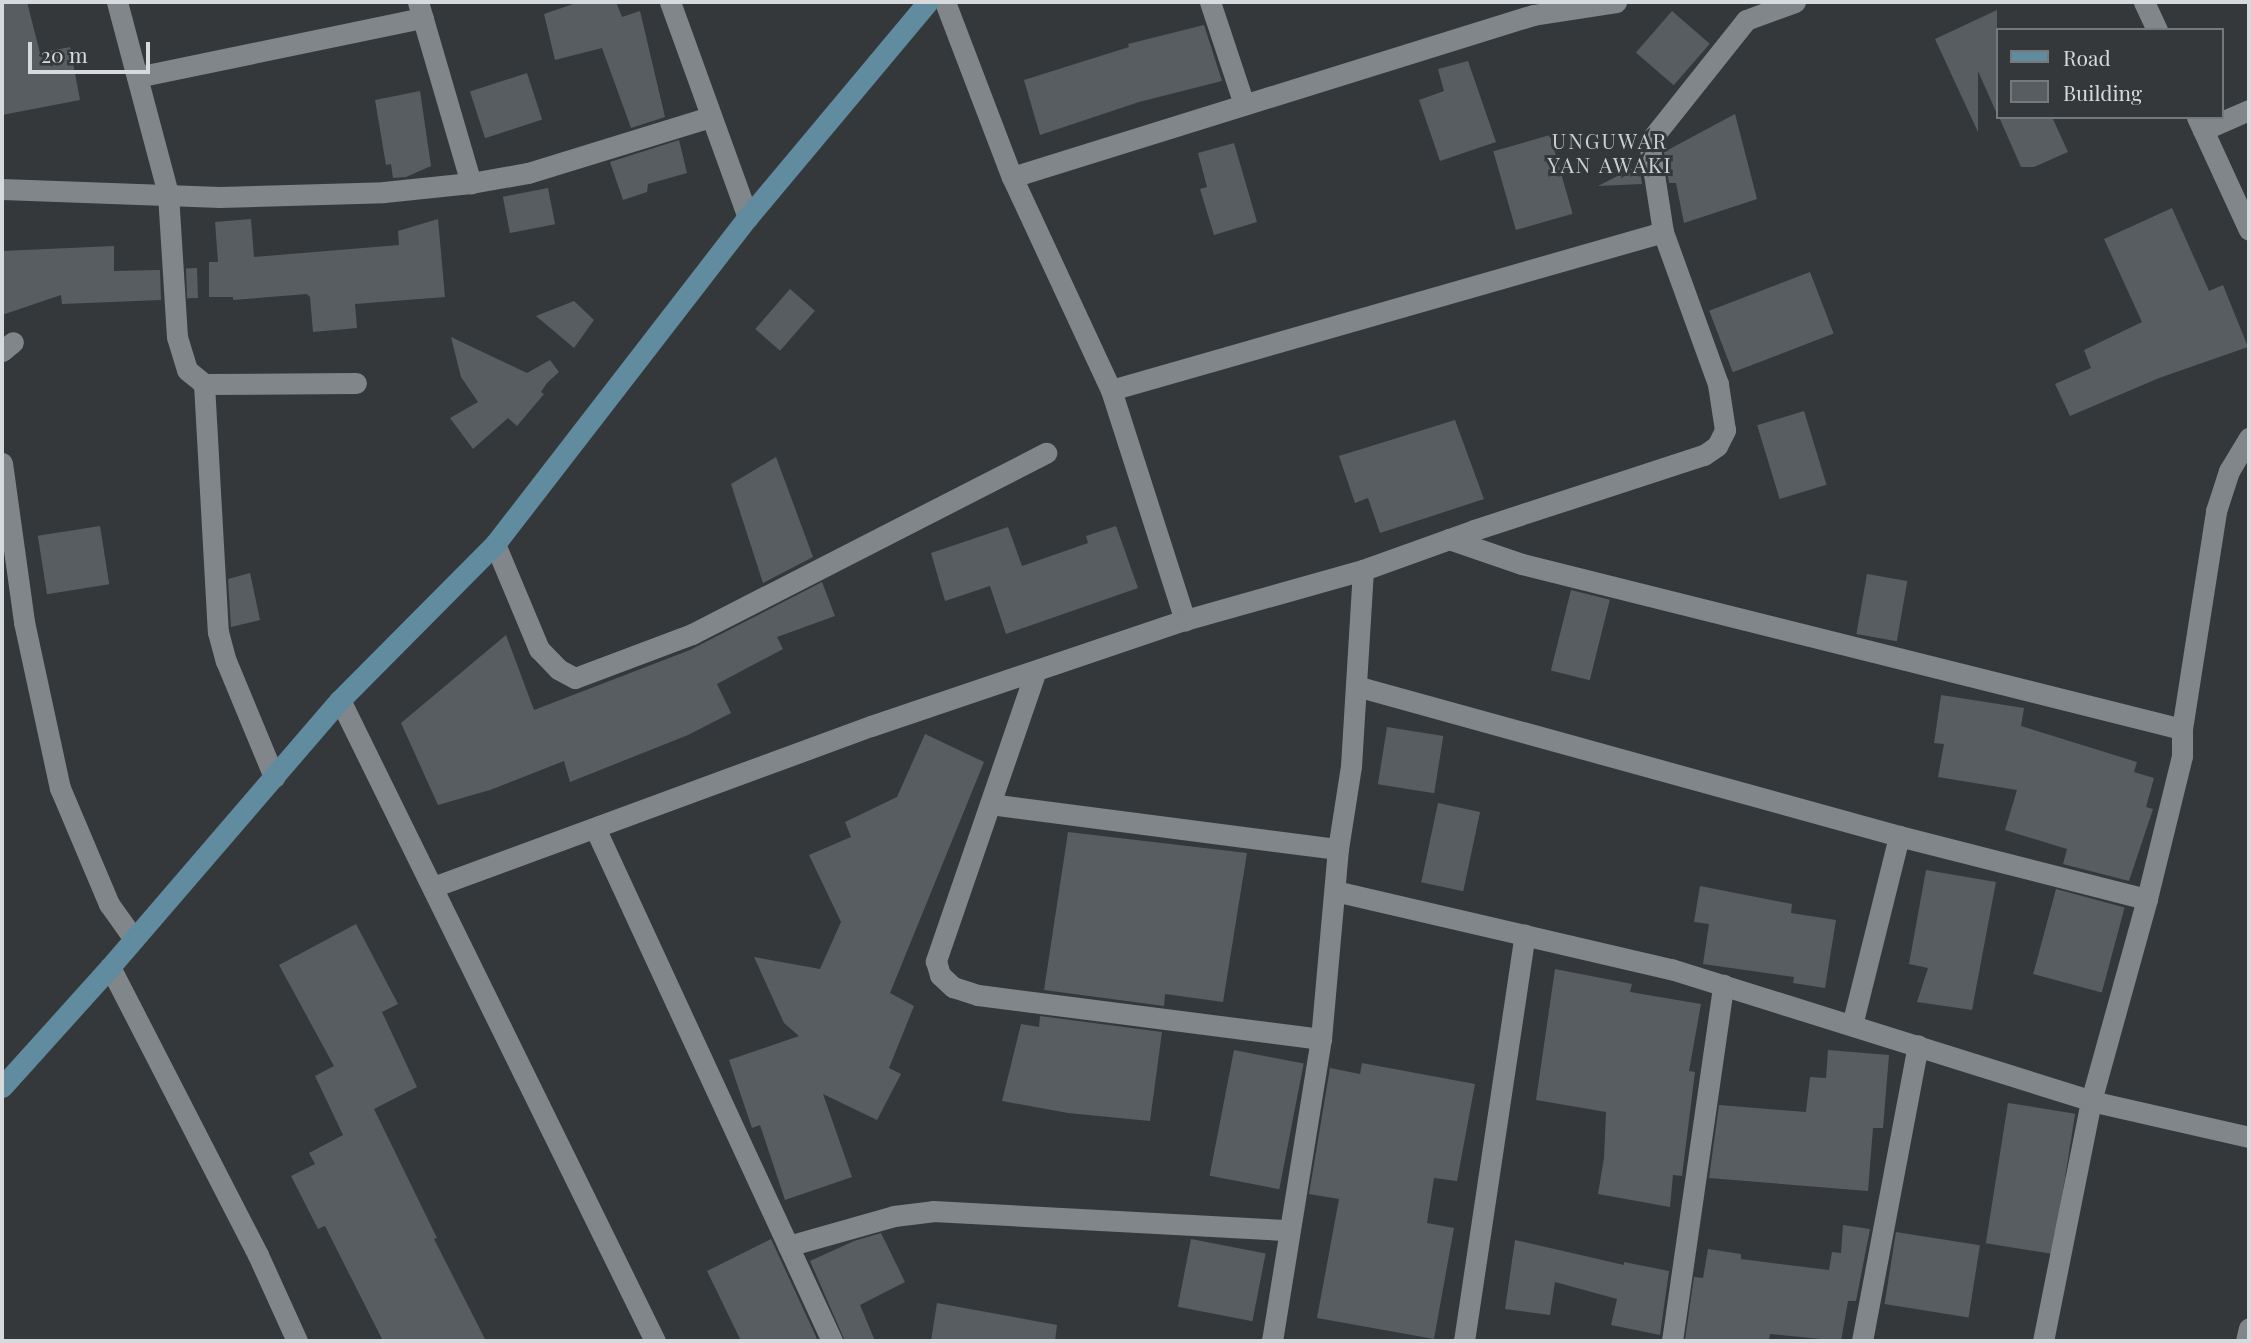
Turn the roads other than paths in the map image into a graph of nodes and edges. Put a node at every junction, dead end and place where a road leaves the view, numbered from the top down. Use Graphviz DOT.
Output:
graph roads {
  1 [pos="117,2"];
  2 [pos="928,2"];
  3 [pos="945,2"];
  4 [pos="1210,2"];
  5 [pos="1616,2"];
  6 [pos="1795,2"];
  7 [pos="2144,2"];
  8 [pos="677,4"];
  9 [pos="1531,8"];
  10 [pos="421,10"];
  11 [pos="1747,11"];
  12 [pos="2156,28"];
  13 [pos="136,77"];
  14 [pos="1244,104"];
  15 [pos="2249,110"];
  16 [pos="710,117"];
  17 [pos="2223,117"];
  18 [pos="2218,119"];
  19 [pos="2200,124"];
  20 [pos="1012,177"];
  21 [pos="471,183"];
  22 [pos="2,189"];
  23 [pos="168,194"];
  24 [pos="748,217"];
  25 [pos="2249,230"];
  26 [pos="1663,232"];
  27 [pos="356,383"];
  28 [pos="204,384"];
  29 [pos="1111,390"];
  30 [pos="2249,438"];
  31 [pos="1046,453"];
  32 [pos="2,463"];
  33 [pos="1450,539"];
  34 [pos="495,544"];
  35 [pos="1363,570"];
  36 [pos="1185,620"];
  37 [pos="1035,673"];
  38 [pos="1356,686"];
  39 [pos="340,700"];
  40 [pos="2182,729"];
  41 [pos="274,777"];
  42 [pos="990,804"];
  43 [pos="595,828"];
  44 [pos="1899,836"];
  45 [pos="1338,849"];
  46 [pos="433,887"];
  47 [pos="1335,891"];
  48 [pos="2147,899"];
  49 [pos="1525,935"];
  50 [pos="134,939"];
  51 [pos="110,967"];
  52 [pos="1723,985"];
  53 [pos="1852,1025"];
  54 [pos="1321,1039"];
  55 [pos="1917,1045"];
  56 [pos="2,1087"];
  57 [pos="2091,1101"];
  58 [pos="2249,1137"];
  59 [pos="1289,1230"];
  60 [pos="788,1246"];
  61 [pos="2249,1328"];
  62 [pos="298,1341"];
  63 [pos="655,1341"];
  64 [pos="832,1341"];
  65 [pos="1272,1341"];
  66 [pos="1464,1341"];
  67 [pos="1672,1341"];
  68 [pos="1862,1341"];
  69 [pos="2043,1341"];
  70 [pos="2246,1341"];
  1 -- 13 [label="street"];
  2 -- 24 [label="street"];
  3 -- 20 [label="street"];
  4 -- 14 [label="street"];
  5 -- 9 [label="street"];
  6 -- 11 [label="street"];
  7 -- 12 [label="street"];
  8 -- 16 [label="street"];
  9 -- 14 [label="street"];
  10 -- 13 [label="street"];
  10 -- 21 [label="street"];
  11 -- 26 [label="street"];
  13 -- 23 [label="street"];
  14 -- 20 [label="street"];
  15 -- 17 [label="street"];
  16 -- 21 [label="street"];
  16 -- 24 [label="street"];
  18 -- 19 [label="street"];
  19 -- 25 [label="street"];
  20 -- 29 [label="street"];
  21 -- 23 [label="street"];
  22 -- 23 [label="street"];
  23 -- 28 [label="street"];
  24 -- 34 [label="street"];
  26 -- 29 [label="street"];
  26 -- 33 [label="street"];
  27 -- 28 [label="street"];
  28 -- 41 [label="street"];
  29 -- 36 [label="street"];
  30 -- 40 [label="street"];
  31 -- 34 [label="street"];
  32 -- 50 [label="street"];
  33 -- 35 [label="street"];
  33 -- 40 [label="street"];
  34 -- 39 [label="street"];
  35 -- 36 [label="street"];
  35 -- 38 [label="street"];
  36 -- 37 [label="street"];
  37 -- 42 [label="street"];
  37 -- 43 [label="street"];
  38 -- 44 [label="street"];
  38 -- 45 [label="street"];
  39 -- 41 [label="street"];
  39 -- 46 [label="street"];
  40 -- 48 [label="street"];
  41 -- 50 [label="street"];
  42 -- 45 [label="street"];
  42 -- 54 [label="street"];
  43 -- 46 [label="street"];
  43 -- 60 [label="street"];
  44 -- 48 [label="street"];
  44 -- 53 [label="street"];
  45 -- 47 [label="street"];
  46 -- 63 [label="street"];
  47 -- 49 [label="street"];
  47 -- 54 [label="street"];
  48 -- 57 [label="street"];
  49 -- 52 [label="street"];
  49 -- 66 [label="street"];
  50 -- 51 [label="street"];
  51 -- 56 [label="street"];
  51 -- 62 [label="street"];
  52 -- 53 [label="street"];
  52 -- 67 [label="street"];
  53 -- 55 [label="street"];
  54 -- 59 [label="street"];
  55 -- 57 [label="street"];
  55 -- 68 [label="street"];
  57 -- 58 [label="street"];
  57 -- 69 [label="street"];
  59 -- 60 [label="street"];
  59 -- 65 [label="street"];
  60 -- 64 [label="street"];
  61 -- 70 [label="street"];
}
